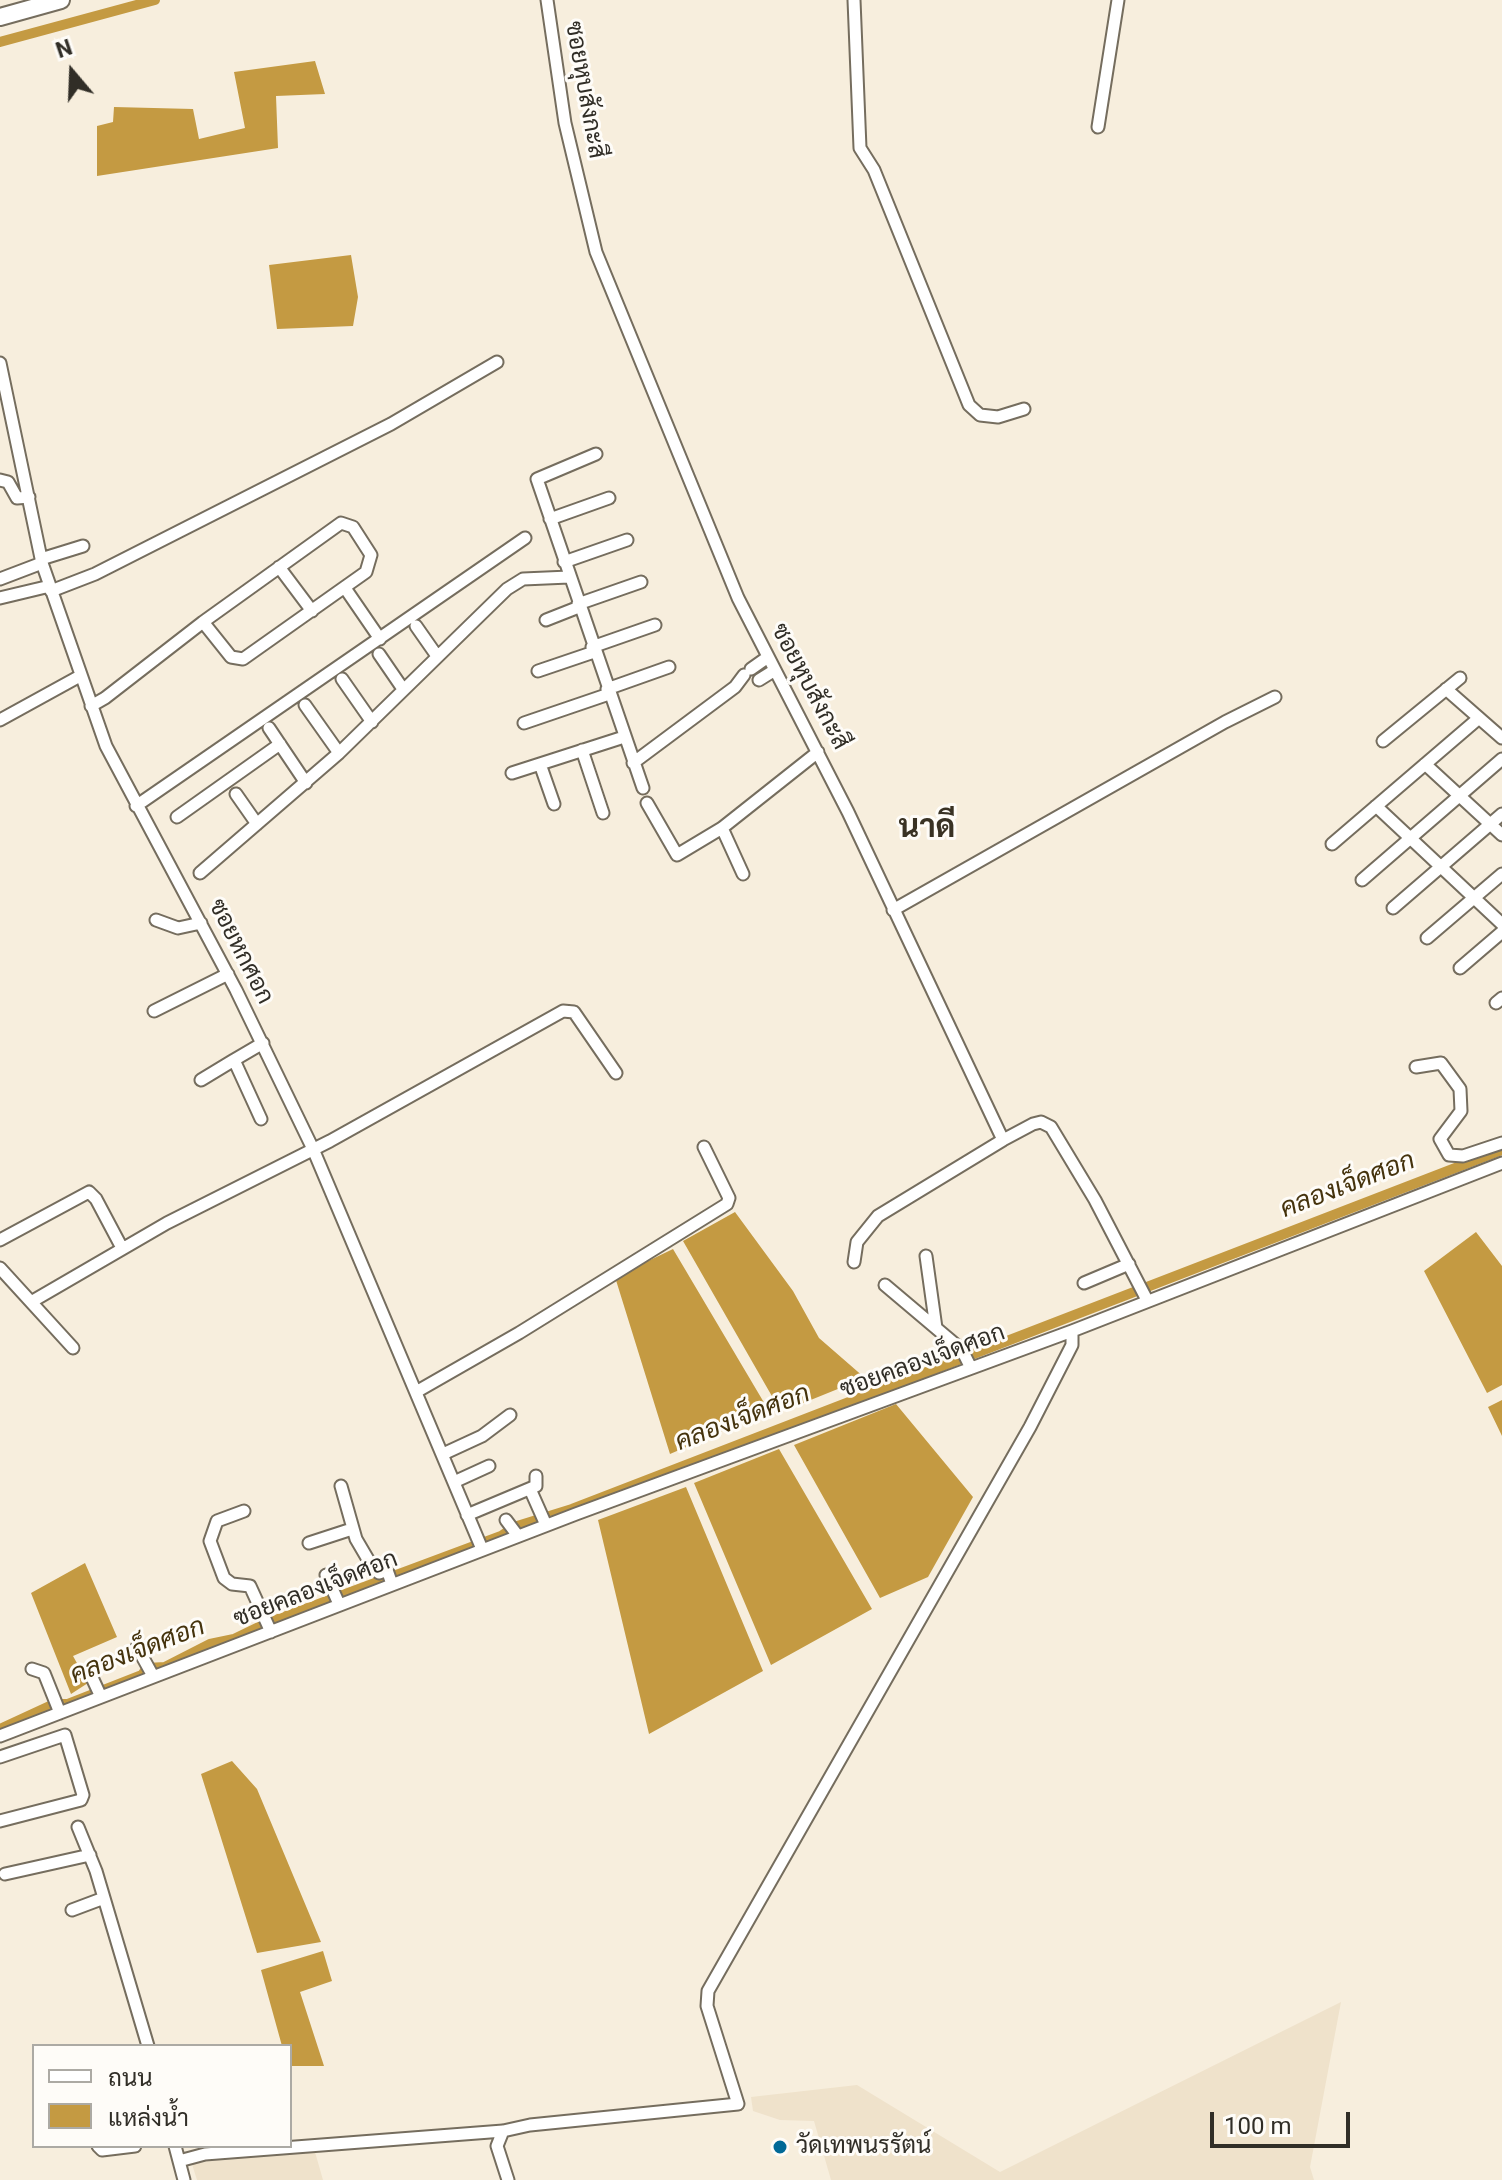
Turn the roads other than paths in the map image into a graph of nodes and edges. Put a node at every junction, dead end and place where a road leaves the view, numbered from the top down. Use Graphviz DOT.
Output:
graph roads {
  1 [pos="61,0"];
  2 [pos="547,0"];
  3 [pos="854,0"];
  4 [pos="1118,0"];
  5 [pos="0,17"];
  6 [pos="1098,127"];
  7 [pos="497,362"];
  8 [pos="0,363"];
  9 [pos="1024,409"];
  10 [pos="596,454"];
  11 [pos="0,480"];
  12 [pos="29,497"];
  13 [pos="609,498"];
  14 [pos="550,519"];
  15 [pos="525,538"];
  16 [pos="627,540"];
  17 [pos="83,546"];
  18 [pos="47,558"];
  19 [pos="564,562"];
  20 [pos="279,567"];
  21 [pos="569,577"];
  22 [pos="0,579"];
  23 [pos="641,582"];
  24 [pos="56,588"];
  25 [pos="345,588"];
  26 [pos="0,598"];
  27 [pos="579,606"];
  28 [pos="312,611"];
  29 [pos="546,620"];
  30 [pos="203,622"];
  31 [pos="655,625"];
  32 [pos="416,626"];
  33 [pos="380,639"];
  34 [pos="593,650"];
  35 [pos="379,654"];
  36 [pos="437,656"];
  37 [pos="768,657"];
  38 [pos="669,667"];
  39 [pos="775,670"];
  40 [pos="538,671"];
  41 [pos="80,676"];
  42 [pos="751,677"];
  43 [pos="1460,678"];
  44 [pos="342,679"];
  45 [pos="403,689"];
  46 [pos="1446,689"];
  47 [pos="608,692"];
  48 [pos="1275,697"];
  49 [pos="98,702"];
  50 [pos="305,705"];
  51 [pos="1479,718"];
  52 [pos="0,720"];
  53 [pos="372,722"];
  54 [pos="524,723"];
  55 [pos="269,728"];
  56 [pos="624,737"];
  57 [pos="1502,738"];
  58 [pos="1383,741"];
  59 [pos="280,744"];
  60 [pos="582,750"];
  61 [pos="818,752"];
  62 [pos="339,753"];
  63 [pos="1502,759"];
  64 [pos="633,763"];
  65 [pos="540,764"];
  66 [pos="1425,764"];
  67 [pos="512,773"];
  68 [pos="306,783"];
  69 [pos="643,788"];
  70 [pos="236,794"];
  71 [pos="1461,795"];
  72 [pos="143,802"];
  73 [pos="647,803"];
  74 [pos="554,804"];
  75 [pos="1376,806"];
  76 [pos="603,813"];
  77 [pos="1502,814"];
  78 [pos="177,817"];
  79 [pos="257,824"];
  80 [pos="1490,824"];
  81 [pos="722,828"];
  82 [pos="1502,835"];
  83 [pos="1410,839"];
  84 [pos="1332,844"];
  85 [pos="1441,867"];
  86 [pos="200,873"];
  87 [pos="743,874"];
  88 [pos="1502,874"];
  89 [pos="1362,880"];
  90 [pos="1473,898"];
  91 [pos="899,907"];
  92 [pos="1393,908"];
  93 [pos="156,920"];
  94 [pos="201,923"];
  95 [pos="1502,924"];
  96 [pos="1502,932"];
  97 [pos="1427,938"];
  98 [pos="1460,968"];
  99 [pos="228,974"];
  100 [pos="154,1011"];
  101 [pos="263,1043"];
  102 [pos="234,1060"];
  103 [pos="1416,1067"];
  104 [pos="616,1073"];
  105 [pos="201,1080"];
  106 [pos="261,1119"];
  107 [pos="1003,1140"];
  108 [pos="1502,1143"];
  109 [pos="321,1145"];
  110 [pos="704,1147"];
  111 [pos="1458,1159"];
  112 [pos="1502,1163"];
  113 [pos="1465,1177"];
  114 [pos="0,1240"];
  115 [pos="122,1248"];
  116 [pos="926,1256"];
  117 [pos="854,1262"];
  118 [pos="1129,1264"];
  119 [pos="0,1268"];
  120 [pos="1084,1283"];
  121 [pos="885,1285"];
  122 [pos="1144,1293"];
  123 [pos="31,1302"];
  124 [pos="936,1328"];
  125 [pos="1072,1331"];
  126 [pos="73,1348"];
  127 [pos="968,1362"];
  128 [pos="416,1392"];
  129 [pos="510,1415"];
  130 [pos="450,1451"];
  131 [pos="489,1466"];
  132 [pos="536,1476"];
  133 [pos="461,1479"];
  134 [pos="341,1486"];
  135 [pos="530,1489"];
  136 [pos="244,1511"];
  137 [pos="474,1511"];
  138 [pos="543,1520"];
  139 [pos="352,1529"];
  140 [pos="309,1543"];
  141 [pos="482,1549"];
  142 [pos="326,1575"];
  143 [pos="390,1579"];
  144 [pos="339,1604"];
  145 [pos="270,1629"];
  146 [pos="137,1647"];
  147 [pos="32,1669"];
  148 [pos="89,1671"];
  149 [pos="151,1675"];
  150 [pos="98,1691"];
  151 [pos="59,1710"];
  152 [pos="0,1736"];
  153 [pos="0,1757"];
  154 [pos="0,1821"];
  155 [pos="78,1827"];
  156 [pos="90,1855"];
  157 [pos="5,1874"];
  158 [pos="104,1898"];
  159 [pos="72,1910"];
  160 [pos="147,2044"];
  161 [pos="503,2131"];
  162 [pos="292,2147"];
  163 [pos="176,2148"];
  164 [pos="283,2148"];
  165 [pos="179,2161"];
  166 [pos="184,2180"];
  167 [pos="508,2180"];
  1 -- 5 [label="street"];
  2 -- 37 [label="street, ซอยหุบสังกะสี"];
  3 -- 9 [label="street"];
  4 -- 6 [label="street"];
  7 -- 24 [label="street"];
  8 -- 12 [label="street, ซอยหกศอก"];
  10 -- 14 [label="street"];
  11 -- 12 [label="street"];
  12 -- 18 [label="street, ซอยหกศอก"];
  13 -- 14 [label="street"];
  14 -- 19 [label="street"];
  15 -- 33 [label="street"];
  16 -- 19 [label="street"];
  17 -- 18 [label="street"];
  18 -- 22 [label="street"];
  18 -- 24 [label="street, ซอยหกศอก"];
  19 -- 21 [label="street"];
  20 -- 25 [label="street"];
  20 -- 28 [label="street"];
  20 -- 30 [label="street"];
  21 -- 27 [label="street"];
  21 -- 36 [label="street"];
  23 -- 27 [label="street"];
  24 -- 26 [label="street"];
  24 -- 41 [label="street, ซอยหกศอก"];
  25 -- 28 [label="street"];
  25 -- 33 [label="street"];
  27 -- 29 [label="street"];
  27 -- 34 [label="street"];
  28 -- 30 [label="street"];
  30 -- 49 [label="street"];
  31 -- 34 [label="street"];
  32 -- 36 [label="street"];
  33 -- 72 [label="street"];
  34 -- 40 [label="street"];
  34 -- 47 [label="street"];
  35 -- 45 [label="street"];
  36 -- 45 [label="street"];
  37 -- 39 [label="street, ซอยหุบสังกะสี"];
  37 -- 42 [label="street"];
  38 -- 47 [label="street"];
  39 -- 42 [label="street"];
  39 -- 61 [label="street, ซอยหุบสังกะสี"];
  41 -- 49 [label="street, ซอยหกศอก"];
  41 -- 52 [label="street"];
  42 -- 64 [label="street"];
  43 -- 46 [label="street"];
  44 -- 53 [label="street"];
  45 -- 53 [label="street"];
  46 -- 51 [label="street"];
  46 -- 58 [label="street"];
  47 -- 54 [label="street"];
  47 -- 56 [label="street"];
  48 -- 91 [label="street"];
  49 -- 72 [label="street, ซอยหกศอก"];
  50 -- 62 [label="street"];
  51 -- 57 [label="street"];
  51 -- 66 [label="street"];
  53 -- 62 [label="street"];
  55 -- 59 [label="street"];
  56 -- 60 [label="street"];
  56 -- 64 [label="street"];
  59 -- 68 [label="street"];
  59 -- 78 [label="street"];
  60 -- 65 [label="street"];
  60 -- 76 [label="street"];
  61 -- 81 [label="street"];
  61 -- 91 [label="street, ซอยหุบสังกะสี"];
  62 -- 68 [label="street"];
  63 -- 71 [label="street"];
  64 -- 69 [label="street"];
  65 -- 67 [label="street"];
  65 -- 74 [label="street"];
  66 -- 71 [label="street"];
  66 -- 75 [label="street"];
  68 -- 79 [label="street"];
  70 -- 79 [label="street"];
  71 -- 80 [label="street"];
  71 -- 83 [label="street"];
  72 -- 94 [label="street, ซอยหกศอก"];
  73 -- 81 [label="street"];
  75 -- 83 [label="street"];
  75 -- 84 [label="street"];
  77 -- 80 [label="street"];
  79 -- 86 [label="street"];
  80 -- 82 [label="street"];
  80 -- 85 [label="street"];
  81 -- 87 [label="street"];
  83 -- 85 [label="street"];
  83 -- 89 [label="street"];
  85 -- 90 [label="street"];
  85 -- 92 [label="street"];
  88 -- 90 [label="street"];
  90 -- 95 [label="street"];
  90 -- 97 [label="street"];
  91 -- 107 [label="street, ซอยหุบสังกะสี"];
  93 -- 94 [label="street"];
  94 -- 99 [label="street, ซอยหกศอก"];
  96 -- 98 [label="street"];
  99 -- 100 [label="street"];
  99 -- 101 [label="street, ซอยหกศอก"];
  101 -- 102 [label="street"];
  101 -- 109 [label="street, ซอยหกศอก"];
  102 -- 105 [label="street"];
  102 -- 106 [label="street"];
  103 -- 111 [label="street"];
  104 -- 109 [label="street"];
  107 -- 117 [label="street"];
  107 -- 118 [label="street"];
  108 -- 111 [label="street"];
  109 -- 115 [label="street"];
  109 -- 128 [label="street, ซอยหกศอก"];
  110 -- 128 [label="street"];
  111 -- 113 [label="street"];
  112 -- 113 [label="street, ซอยคลองเจ็ดศอก"];
  113 -- 122 [label="street, ซอยคลองเจ็ดศอก"];
  114 -- 115 [label="street"];
  115 -- 123 [label="street"];
  116 -- 124 [label="street"];
  118 -- 120 [label="street"];
  118 -- 122 [label="street"];
  119 -- 123 [label="street"];
  121 -- 124 [label="street"];
  122 -- 125 [label="street, ซอยคลองเจ็ดศอก"];
  123 -- 126 [label="street"];
  124 -- 127 [label="street"];
  125 -- 127 [label="street, ซอยคลองเจ็ดศอก"];
  125 -- 161 [label="street"];
  127 -- 138 [label="street, ซอยคลองเจ็ดศอก"];
  128 -- 130 [label="street, ซอยหกศอก"];
  129 -- 130 [label="street"];
  130 -- 133 [label="street, ซอยหกศอก"];
  131 -- 133 [label="street"];
  132 -- 135 [label="street"];
  133 -- 137 [label="street, ซอยหกศอก"];
  134 -- 139 [label="street"];
  135 -- 137 [label="street"];
  135 -- 138 [label="street"];
  136 -- 145 [label="street"];
  137 -- 141 [label="street, ซอยหกศอก"];
  138 -- 141 [label="street, ซอยคลองเจ็ดศอก"];
  139 -- 140 [label="street"];
  139 -- 143 [label="street"];
  141 -- 143 [label="street, ซอยคลองเจ็ดศอก"];
  142 -- 144 [label="street"];
  143 -- 144 [label="street, ซอยคลองเจ็ดศอก"];
  144 -- 145 [label="street, ซอยคลองเจ็ดศอก"];
  145 -- 149 [label="street, ซอยคลองเจ็ดศอก"];
  146 -- 149 [label="street"];
  147 -- 151 [label="street"];
  148 -- 150 [label="street"];
  149 -- 150 [label="street, ซอยคลองเจ็ดศอก"];
  150 -- 151 [label="street, ซอยคลองเจ็ดศอก"];
  151 -- 152 [label="street, ซอยคลองเจ็ดศอก"];
  153 -- 154 [label="street"];
  155 -- 156 [label="street"];
  156 -- 157 [label="street"];
  156 -- 158 [label="street"];
  158 -- 159 [label="street"];
  158 -- 160 [label="street"];
  161 -- 162 [label="street"];
  161 -- 167 [label="street"];
  163 -- 165 [label="street"];
  164 -- 165 [label="street"];
  165 -- 166 [label="street"];
}
